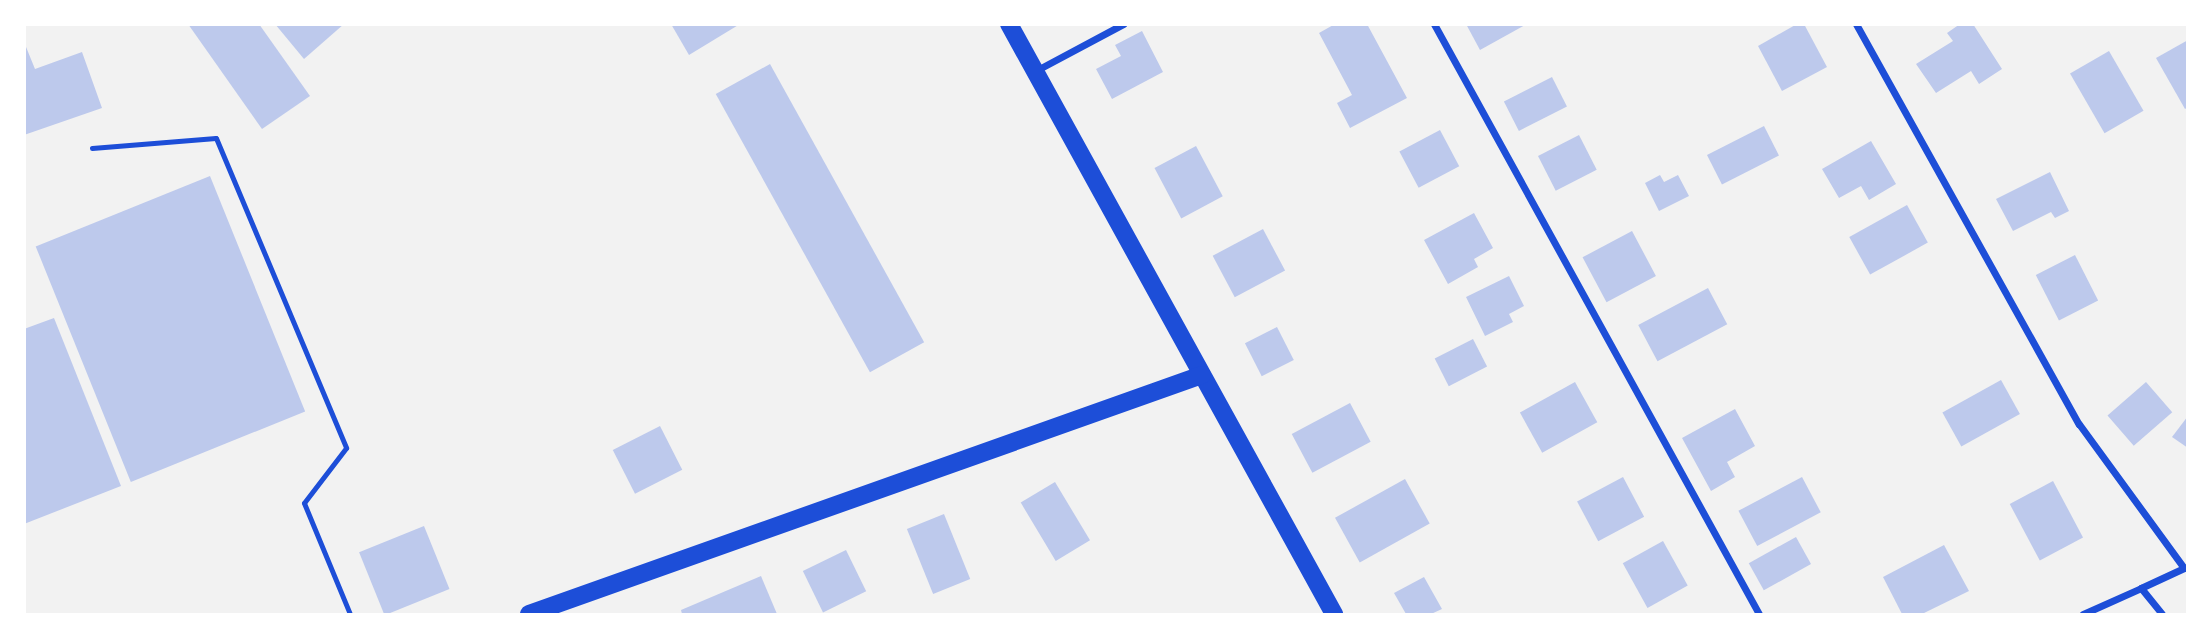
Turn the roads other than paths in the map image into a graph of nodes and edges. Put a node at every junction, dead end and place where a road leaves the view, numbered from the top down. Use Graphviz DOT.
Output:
graph roads {
  1 [pos="1009,24"];
  2 [pos="1123,24"];
  3 [pos="1434,24"];
  4 [pos="1856,24"];
  5 [pos="1036,71"];
  6 [pos="92,148"];
  7 [pos="1202,375"];
  8 [pos="2186,568"];
  9 [pos="2141,588"];
  10 [pos="350,614"];
  11 [pos="529,614"];
  12 [pos="1334,614"];
  13 [pos="1759,614"];
  14 [pos="2083,614"];
  15 [pos="2162,614"];
  1 -- 5 [label="main road"];
  2 -- 5 [label="street"];
  3 -- 13 [label="street"];
  4 -- 8 [label="street"];
  5 -- 7 [label="main road"];
  6 -- 10 [label="lane"];
  7 -- 11 [label="main road"];
  7 -- 12 [label="main road"];
  8 -- 9 [label="street"];
  9 -- 14 [label="street"];
  9 -- 15 [label="street"];
}
